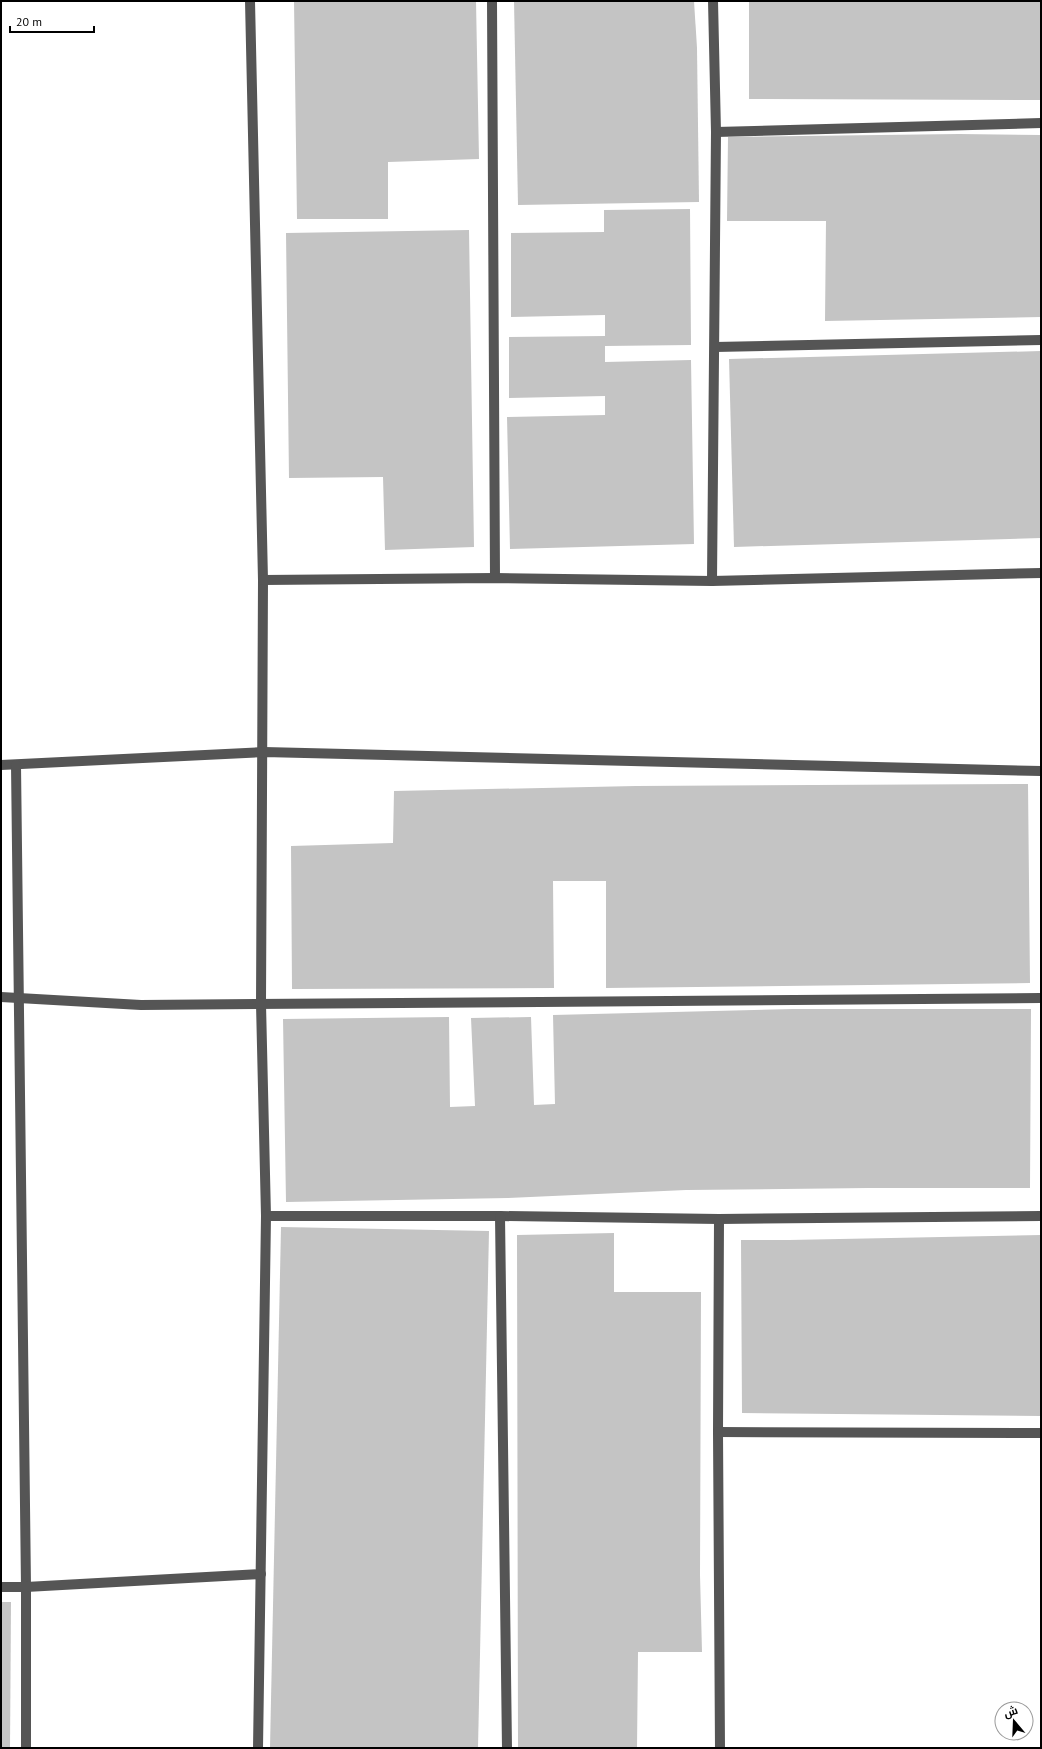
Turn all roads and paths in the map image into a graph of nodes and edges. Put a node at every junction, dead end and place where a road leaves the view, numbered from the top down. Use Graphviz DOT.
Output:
graph roads {
  1 [pos="250,1"];
  2 [pos="492,1"];
  3 [pos="713,1"];
  4 [pos="1041,123"];
  5 [pos="716,132"];
  6 [pos="1041,340"];
  7 [pos="714,347"];
  8 [pos="1041,573"];
  9 [pos="495,578"];
  10 [pos="264,580"];
  11 [pos="712,582"];
  12 [pos="264,752"];
  13 [pos="1,765"];
  14 [pos="16,765"];
  15 [pos="1041,771"];
  16 [pos="1,997"];
  17 [pos="19,997"];
  18 [pos="1041,998"];
  19 [pos="261,1004"];
  20 [pos="266,1216"];
  21 [pos="500,1216"];
  22 [pos="1041,1216"];
  23 [pos="719,1219"];
  24 [pos="718,1432"];
  25 [pos="1041,1433"];
  26 [pos="261,1574"];
  27 [pos="1,1587"];
  28 [pos="26,1587"];
  29 [pos="26,1748"];
  30 [pos="258,1748"];
  31 [pos="507,1748"];
  32 [pos="720,1748"];
  1 -- 10 [label="street"];
  2 -- 9 [label="street"];
  3 -- 5 [label="street"];
  4 -- 5 [label="street"];
  5 -- 7 [label="street"];
  6 -- 7 [label="street"];
  7 -- 11 [label="street"];
  8 -- 11 [label="street"];
  9 -- 10 [label="street"];
  9 -- 11 [label="street"];
  10 -- 12 [label="street"];
  12 -- 14 [label="street"];
  12 -- 15 [label="street"];
  12 -- 19 [label="street"];
  13 -- 14 [label="street"];
  14 -- 17 [label="street"];
  16 -- 17 [label="street"];
  17 -- 19 [label="street"];
  17 -- 28 [label="street"];
  18 -- 19 [label="street"];
  19 -- 20 [label="street"];
  20 -- 21 [label="street"];
  20 -- 26 [label="street"];
  21 -- 23 [label="street"];
  21 -- 31 [label="street"];
  22 -- 23 [label="street"];
  23 -- 24 [label="street"];
  24 -- 25 [label="street"];
  24 -- 32 [label="street"];
  26 -- 28 [label="street"];
  26 -- 30 [label="street"];
  27 -- 28 [label="street"];
  28 -- 29 [label="street"];
}
